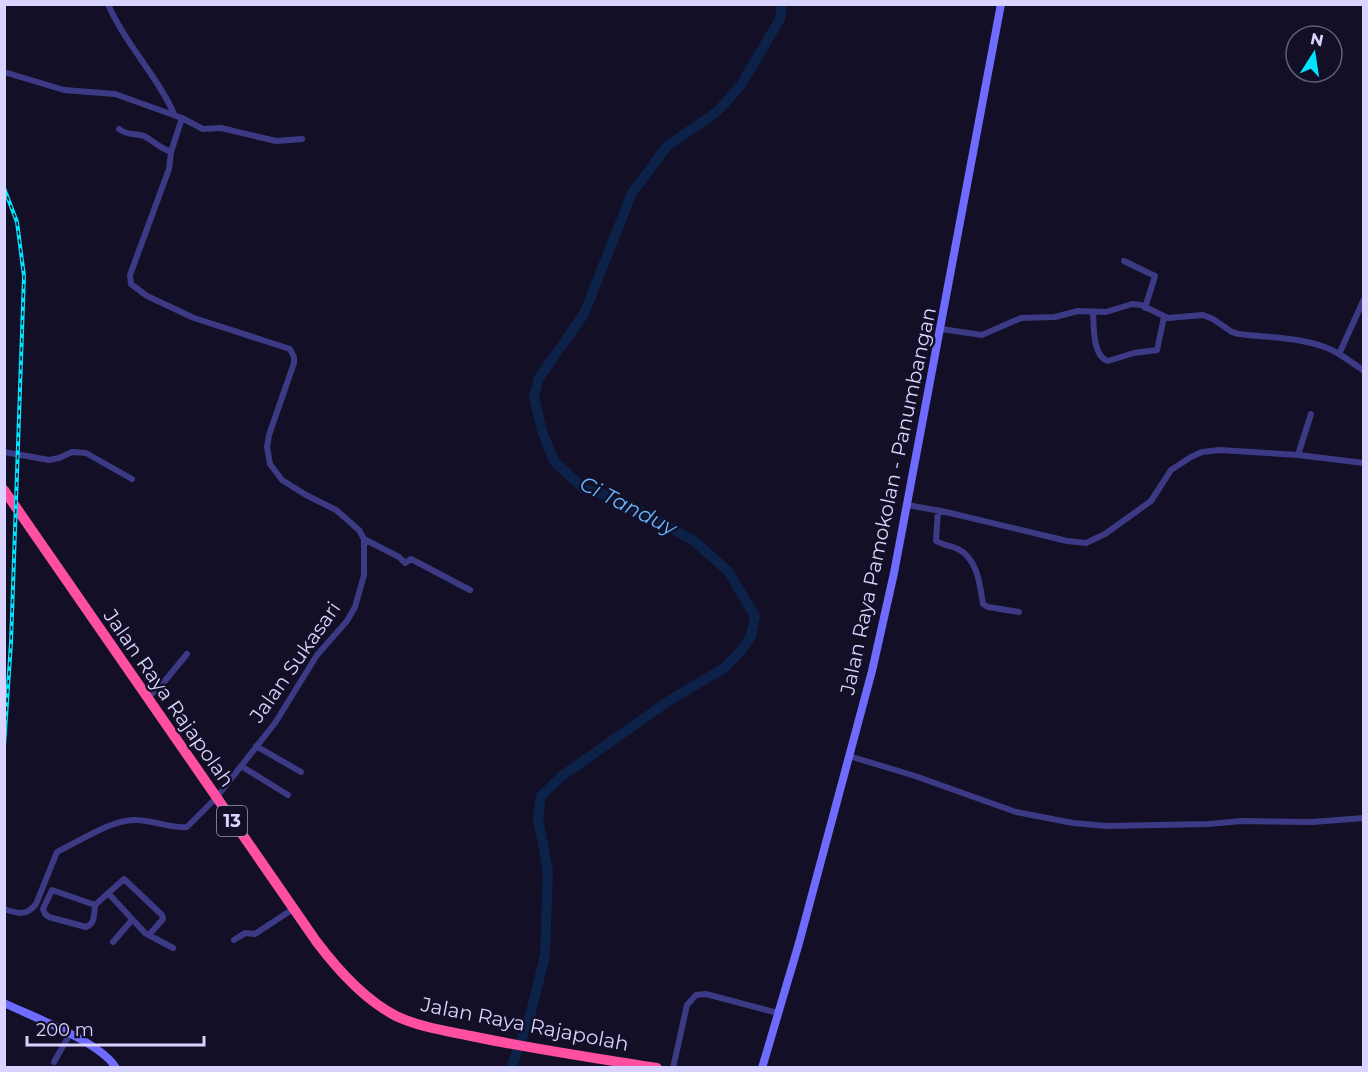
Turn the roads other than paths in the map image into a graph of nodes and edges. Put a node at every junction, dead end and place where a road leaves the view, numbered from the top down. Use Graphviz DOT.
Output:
graph roads {
  1 [pos="108,4"];
  2 [pos="1000,4"];
  3 [pos="4,72"];
  4 [pos="174,114"];
  5 [pos="182,118"];
  6 [pos="119,129"];
  7 [pos="302,139"];
  8 [pos="171,152"];
  9 [pos="1124,261"];
  10 [pos="1364,299"];
  11 [pos="1145,308"];
  12 [pos="1093,312"];
  13 [pos="1164,317"];
  14 [pos="941,329"];
  15 [pos="1339,354"];
  16 [pos="1364,371"];
  17 [pos="1311,414"];
  18 [pos="4,452"];
  19 [pos="1298,455"];
  20 [pos="1364,463"];
  21 [pos="132,479"];
  22 [pos="4,490"];
  23 [pos="907,505"];
  24 [pos="938,510"];
  25 [pos="364,539"];
  26 [pos="470,590"];
  27 [pos="1019,612"];
  28 [pos="187,654"];
  29 [pos="147,698"];
  30 [pos="256,746"];
  31 [pos="849,756"];
  32 [pos="241,766"];
  33 [pos="301,772"];
  34 [pos="288,795"];
  35 [pos="216,798"];
  36 [pos="1364,818"];
  37 [pos="125,874"];
  38 [pos="45,882"];
  39 [pos="52,890"];
  40 [pos="108,892"];
  41 [pos="94,905"];
  42 [pos="4,909"];
  43 [pos="293,909"];
  44 [pos="132,920"];
  45 [pos="149,935"];
  46 [pos="234,940"];
  47 [pos="113,942"];
  48 [pos="173,948"];
  49 [pos="4,1003"];
  50 [pos="778,1013"];
  51 [pos="70,1034"];
  52 [pos="54,1062"];
  53 [pos="116,1068"];
  54 [pos="657,1068"];
  55 [pos="673,1068"];
  56 [pos="762,1068"];
  1 -- 4 [label="street"];
  2 -- 14 [label="main road, Jalan Raya Pamokolan - Panumbangan"];
  3 -- 4 [label="street"];
  4 -- 5 [label="street"];
  5 -- 7 [label="street"];
  5 -- 8 [label="street"];
  6 -- 8 [label="street"];
  8 -- 25 [label="street"];
  9 -- 11 [label="street"];
  10 -- 15 [label="street"];
  11 -- 12 [label="street"];
  11 -- 13 [label="street"];
  12 -- 13 [label="street"];
  12 -- 14 [label="street"];
  13 -- 15 [label="street"];
  14 -- 23 [label="main road, Jalan Raya Pamokolan - Panumbangan"];
  15 -- 16 [label="street"];
  17 -- 19 [label="street"];
  18 -- 21 [label="street"];
  19 -- 20 [label="street"];
  19 -- 24 [label="street"];
  22 -- 29 [label="highway, Jalan Raya Rajapolah / 13"];
  23 -- 24 [label="street"];
  23 -- 31 [label="main road, Jalan Raya Pamokolan - Panumbangan"];
  24 -- 27 [label="street"];
  25 -- 26 [label="street"];
  25 -- 30 [label="street, Jalan Sukasari"];
  28 -- 29 [label="street"];
  29 -- 35 [label="highway, Jalan Raya Rajapolah / 13"];
  30 -- 32 [label="street, Jalan Sukasari"];
  30 -- 33 [label="street"];
  31 -- 36 [label="street"];
  31 -- 50 [label="main road, Jalan Raya Pamokolan - Panumbangan"];
  32 -- 34 [label="street"];
  32 -- 35 [label="street, Jalan Sukasari"];
  35 -- 38 [label="street, Jalan Sukasari"];
  35 -- 43 [label="highway, Jalan Raya Rajapolah / 13"];
  37 -- 40 [label="street"];
  38 -- 39 [label="street"];
  38 -- 40 [label="street"];
  38 -- 42 [label="street"];
  39 -- 41 [label="street"];
  39 -- 41 [label="street"];
  40 -- 41 [label="street"];
  40 -- 44 [label="street"];
  40 -- 45 [label="street"];
  43 -- 46 [label="street"];
  43 -- 54 [label="highway, Jalan Raya Rajapolah / 13"];
  44 -- 45 [label="street"];
  44 -- 47 [label="street"];
  45 -- 48 [label="street"];
  49 -- 51 [label="main road"];
  50 -- 55 [label="street"];
  50 -- 56 [label="main road, Jalan Raya Pamokolan - Panumbangan"];
  51 -- 52 [label="street"];
  51 -- 53 [label="main road"];
}
